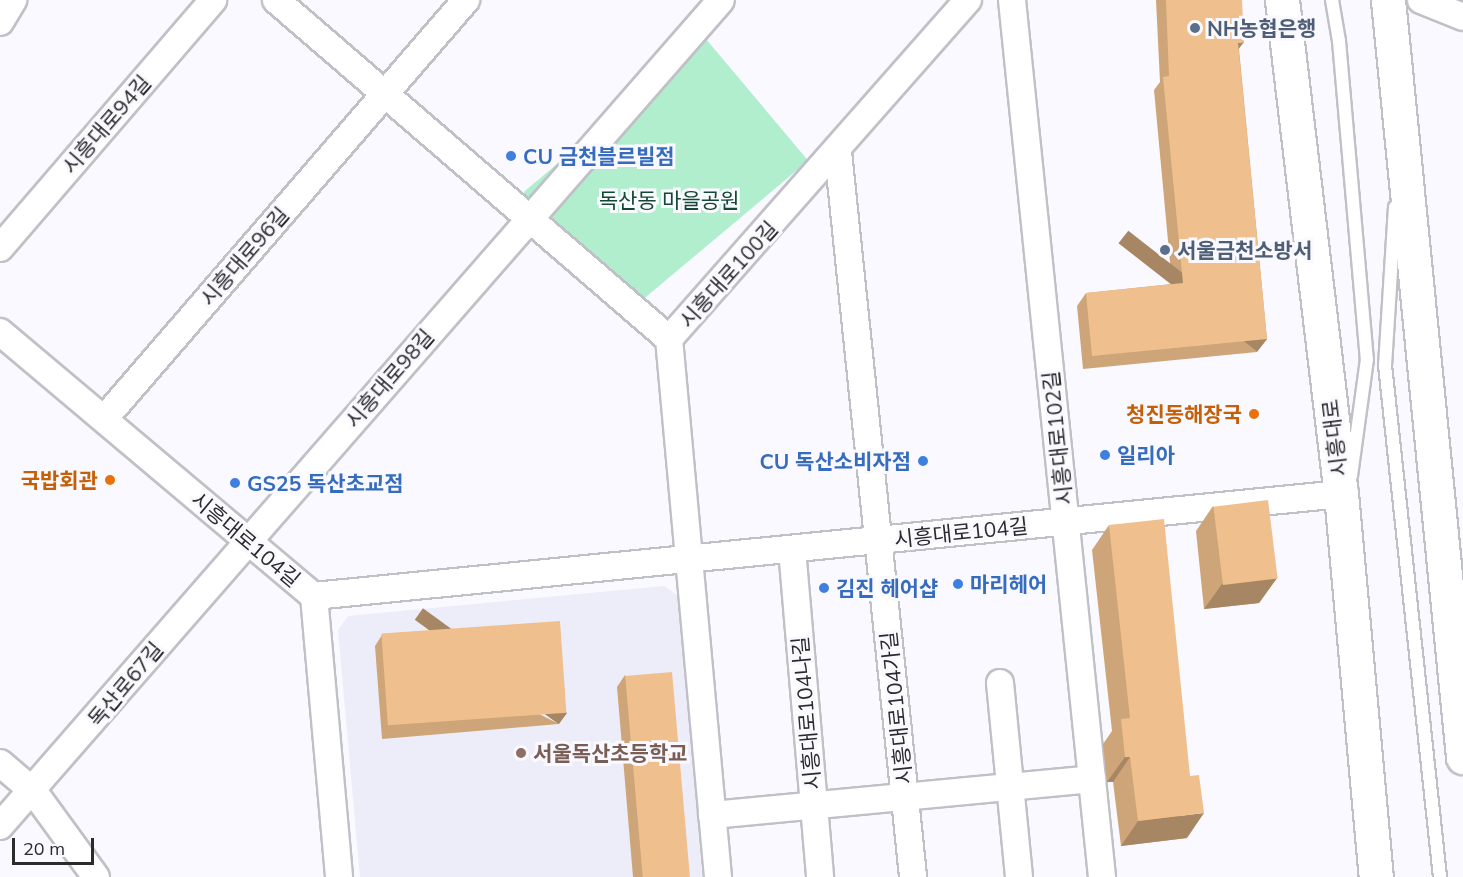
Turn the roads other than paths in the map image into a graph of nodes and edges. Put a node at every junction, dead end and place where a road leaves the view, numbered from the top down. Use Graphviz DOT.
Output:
graph roads {
  1 [pos="13,0"];
  2 [pos="213,0"];
  3 [pos="276,0"];
  4 [pos="466,0"];
  5 [pos="721,0"];
  6 [pos="968,0"];
  7 [pos="1012,0"];
  8 [pos="1282,0"];
  9 [pos="1332,0"];
  10 [pos="1388,0"];
  11 [pos="1420,0"];
  12 [pos="1463,17"];
  13 [pos="0,22"];
  14 [pos="385,93"];
  15 [pos="1402,148"];
  16 [pos="838,152"];
  17 [pos="530,216"];
  18 [pos="0,248"];
  19 [pos="0,332"];
  20 [pos="669,339"];
  21 [pos="104,419"];
  22 [pos="1341,494"];
  23 [pos="1065,521"];
  24 [pos="1344,531"];
  25 [pos="247,540"];
  26 [pos="880,540"];
  27 [pos="792,549"];
  28 [pos="689,559"];
  29 [pos="314,596"];
  30 [pos="1456,618"];
  31 [pos="1000,683"];
  32 [pos="1463,757"];
  33 [pos="0,763"];
  34 [pos="1092,779"];
  35 [pos="1010,787"];
  36 [pos="34,792"];
  37 [pos="905,796"];
  38 [pos="814,805"];
  39 [pos="712,815"];
  40 [pos="0,826"];
  41 [pos="96,877"];
  42 [pos="339,877"];
  43 [pos="718,877"];
  44 [pos="820,877"];
  45 [pos="913,877"];
  46 [pos="1019,877"];
  47 [pos="1102,877"];
  48 [pos="1376,877"];
  49 [pos="1440,877"];
  1 -- 13 [label="street"];
  2 -- 18 [label="street, 시흥대로94길"];
  3 -- 14 [label="street"];
  4 -- 14 [label="street, 시흥대로96길"];
  5 -- 17 [label="street, 시흥대로98길"];
  6 -- 16 [label="street, 시흥대로100길"];
  7 -- 23 [label="street, 시흥대로102길"];
  8 -- 22 [label="main road, 시흥대로"];
  9 -- 24 [label="lane"];
  10 -- 15 [label="main road"];
  11 -- 12 [label="street"];
  14 -- 17 [label="street"];
  14 -- 21 [label="street, 시흥대로96길"];
  15 -- 30 [label="main road"];
  15 -- 49 [label="lane"];
  16 -- 20 [label="street, 시흥대로100길"];
  16 -- 26 [label="street"];
  17 -- 20 [label="street"];
  17 -- 25 [label="street, 시흥대로98길"];
  19 -- 21 [label="street, 시흥대로104길"];
  20 -- 28 [label="street, 시흥대로100길"];
  21 -- 25 [label="street, 시흥대로104길"];
  22 -- 23 [label="street, 시흥대로104길"];
  22 -- 24 [label="main road, 시흥대로"];
  23 -- 26 [label="street, 시흥대로104길"];
  23 -- 34 [label="street, 시흥대로102길"];
  24 -- 48 [label="main road, 시흥대로"];
  25 -- 29 [label="street, 시흥대로104길"];
  25 -- 36 [label="street, 독산로67길"];
  26 -- 27 [label="street, 시흥대로104길"];
  26 -- 37 [label="street, 시흥대로104가길"];
  27 -- 28 [label="street, 시흥대로104길"];
  27 -- 38 [label="street, 시흥대로104나길"];
  28 -- 29 [label="street, 시흥대로104길"];
  28 -- 39 [label="street"];
  29 -- 42 [label="street"];
  30 -- 32 [label="main road"];
  31 -- 35 [label="street"];
  33 -- 36 [label="street"];
  34 -- 35 [label="street"];
  34 -- 47 [label="street, 시흥대로102길"];
  35 -- 37 [label="street"];
  35 -- 46 [label="street"];
  36 -- 40 [label="street, 독산로67길"];
  36 -- 41 [label="street"];
  37 -- 38 [label="street"];
  37 -- 45 [label="street, 시흥대로104가길"];
  38 -- 39 [label="street"];
  38 -- 44 [label="street, 시흥대로104나길"];
  39 -- 43 [label="street"];
}
